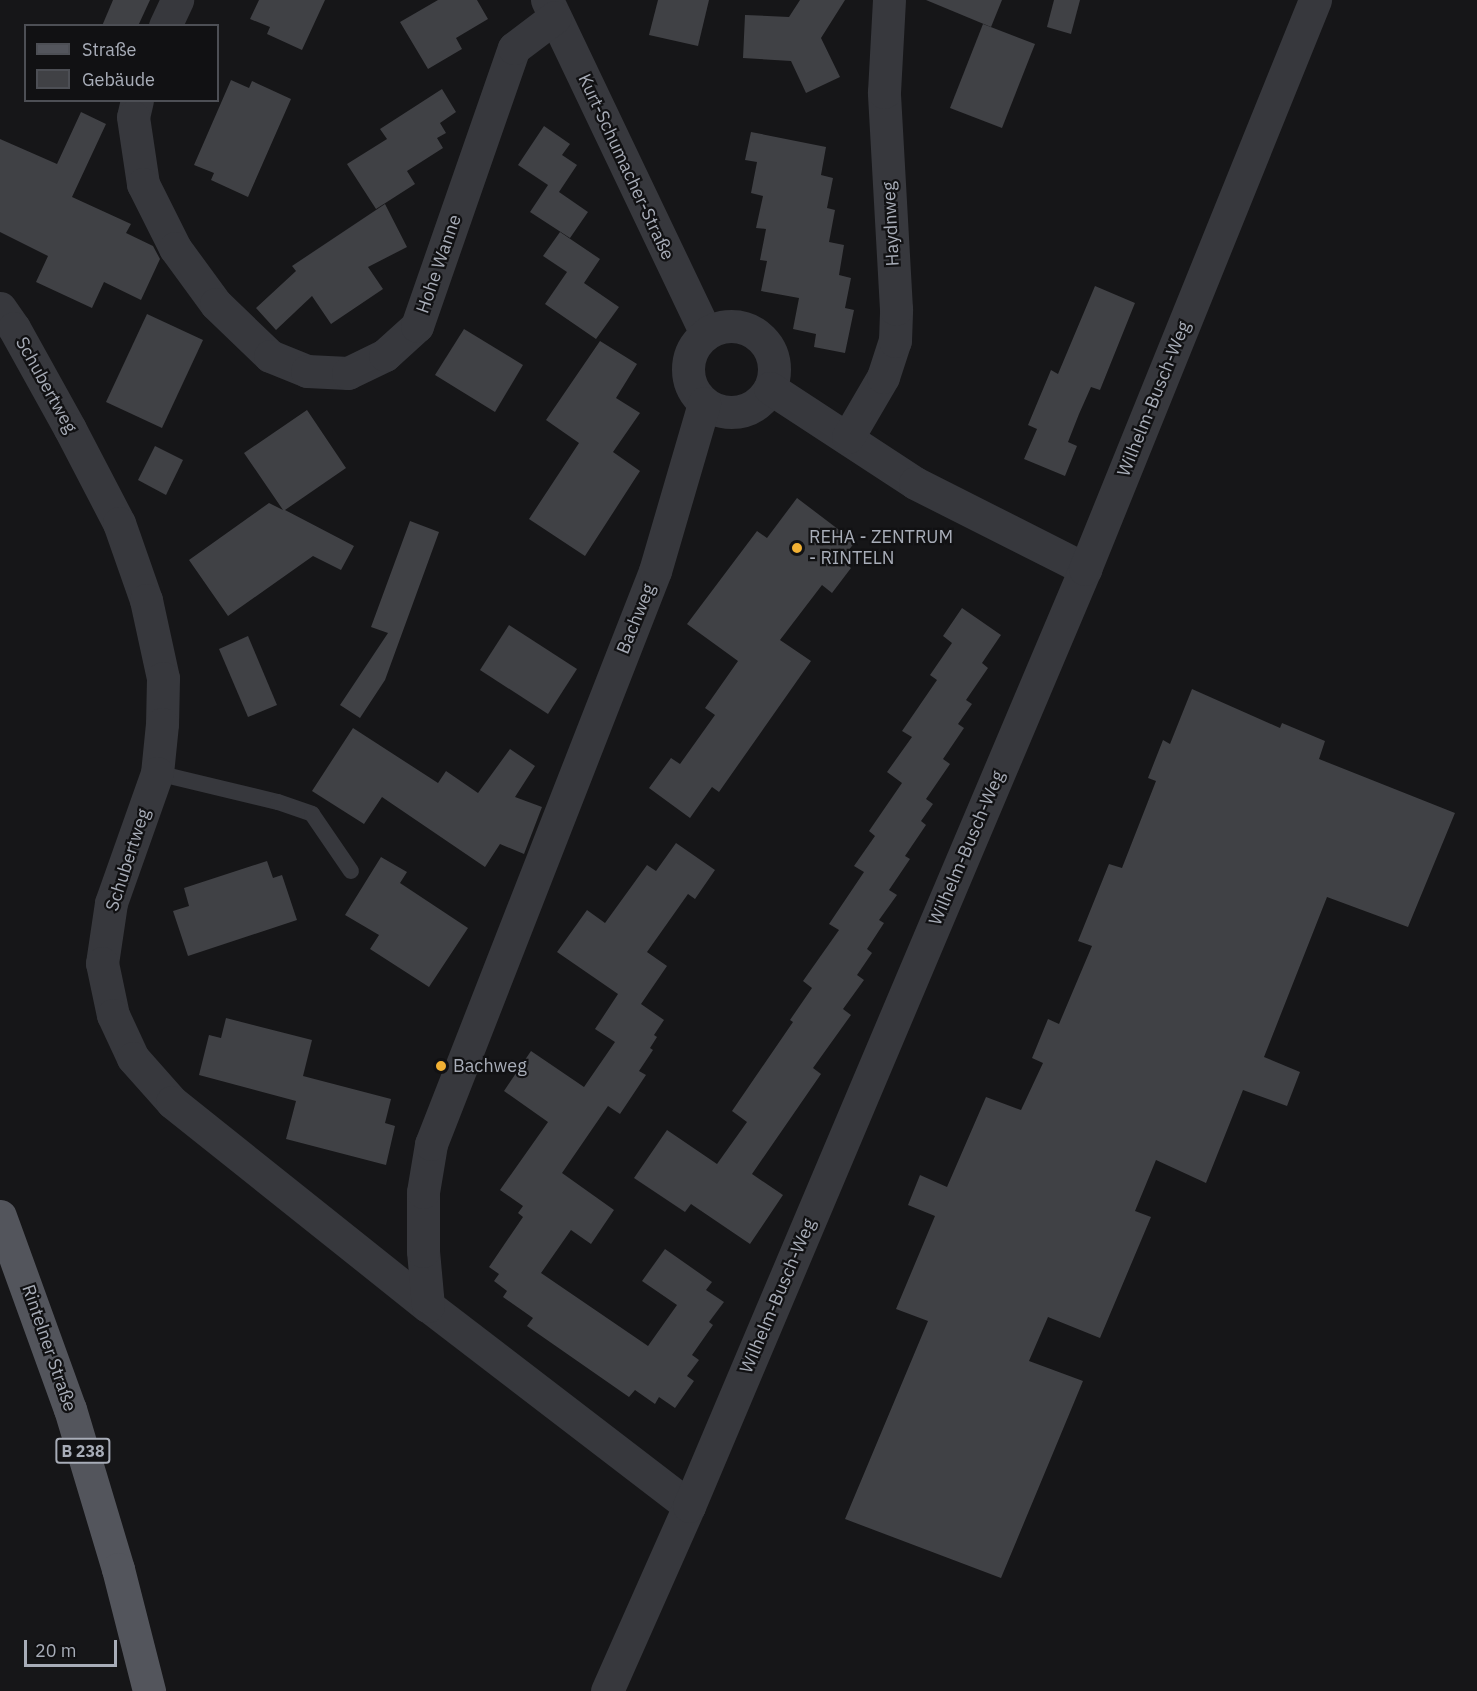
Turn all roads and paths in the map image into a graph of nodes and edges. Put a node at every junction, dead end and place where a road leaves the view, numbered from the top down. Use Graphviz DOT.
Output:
graph roads {
  1 [pos="177,0"];
  2 [pos="889,0"];
  3 [pos="1315,0"];
  4 [pos="551,9"];
  5 [pos="166,24"];
  6 [pos="137,102"];
  7 [pos="0,308"];
  8 [pos="706,333"];
  9 [pos="770,388"];
  10 [pos="704,403"];
  11 [pos="848,437"];
  12 [pos="1085,569"];
  13 [pos="157,773"];
  14 [pos="351,871"];
  15 [pos="0,1216"];
  16 [pos="428,1306"];
  17 [pos="689,1506"];
  18 [pos="149,1691"];
  19 [pos="607,1691"];
  1 -- 5 [label="street"];
  2 -- 11 [label="street, Haydnweg"];
  3 -- 12 [label="street, Wilhelm-Busch-Weg"];
  4 -- 6 [label="street, Hohe Wanne"];
  4 -- 8 [label="street, Kurt-Schumacher-Straße"];
  7 -- 13 [label="street, Schubertweg"];
  8 -- 9 [label="street"];
  8 -- 10 [label="street"];
  9 -- 10 [label="street"];
  9 -- 11 [label="street"];
  10 -- 16 [label="street, Bachweg"];
  11 -- 12 [label="street"];
  12 -- 17 [label="street, Wilhelm-Busch-Weg"];
  13 -- 14 [label="lane"];
  13 -- 16 [label="street, Schubertweg"];
  15 -- 18 [label="main road, Rintelner Straße / B 238"];
  16 -- 17 [label="street"];
  17 -- 19 [label="street, Wilhelm-Busch-Weg"];
}
